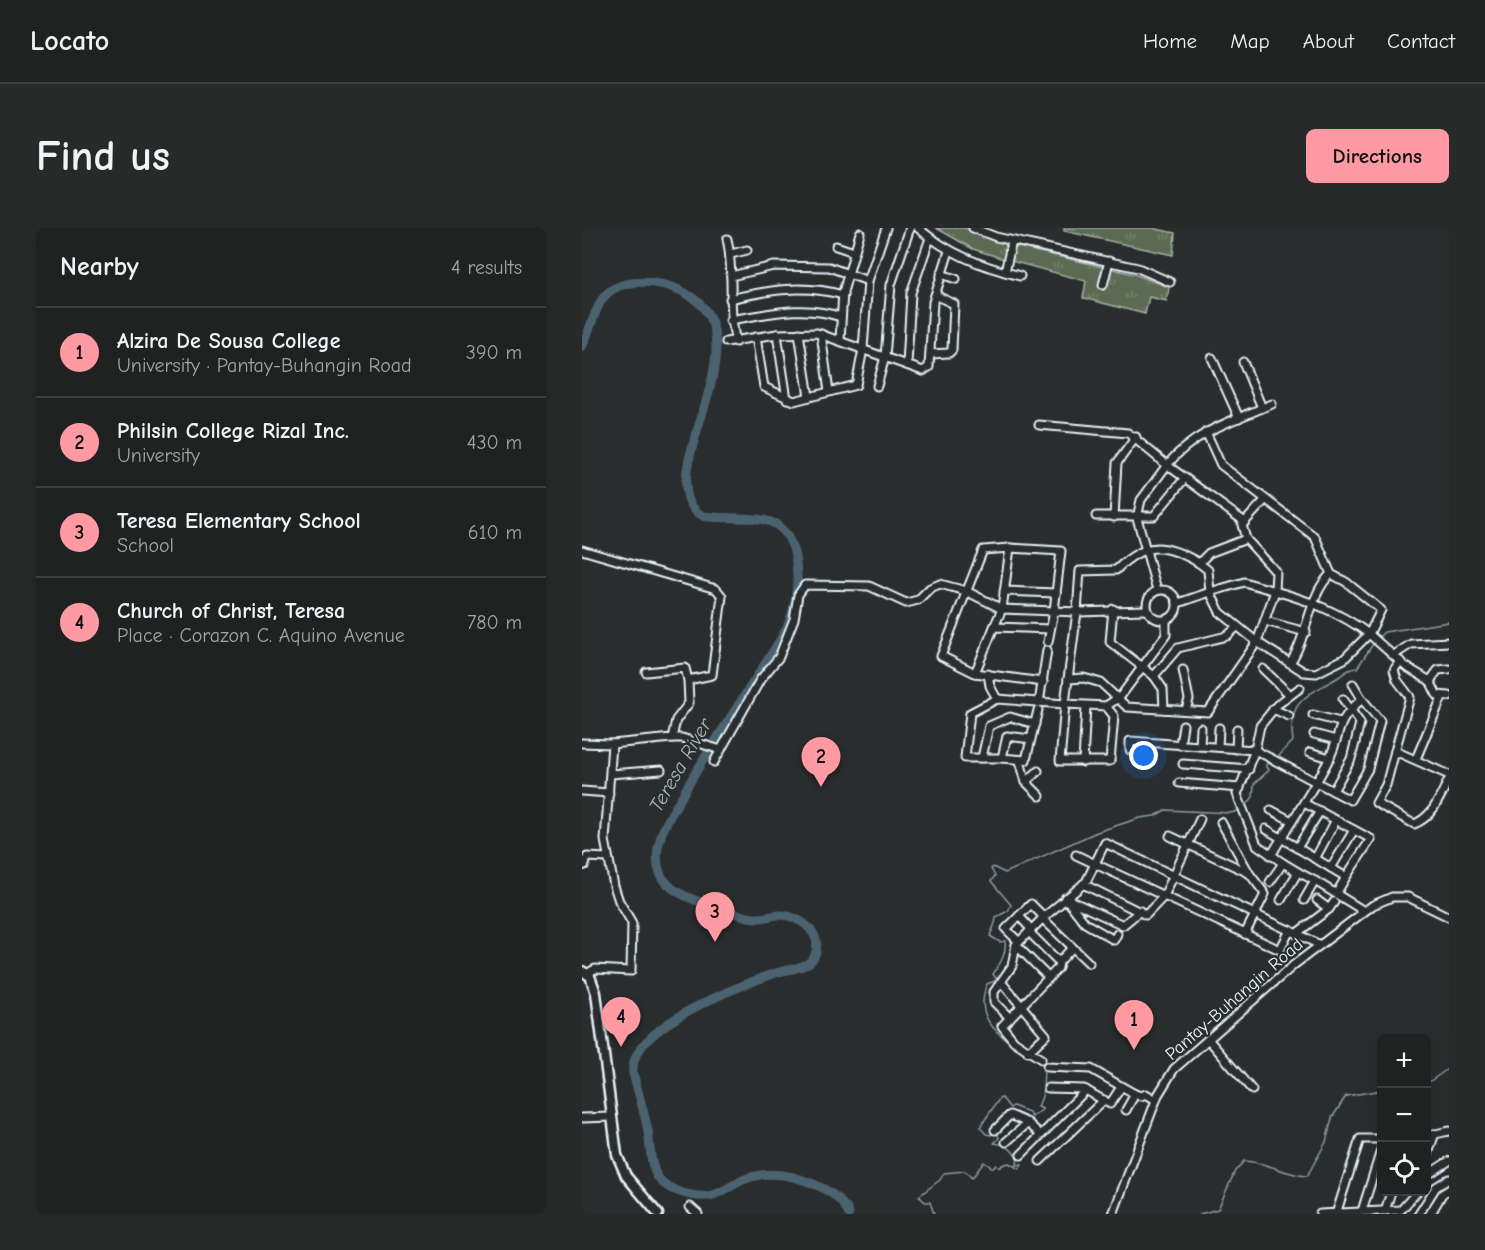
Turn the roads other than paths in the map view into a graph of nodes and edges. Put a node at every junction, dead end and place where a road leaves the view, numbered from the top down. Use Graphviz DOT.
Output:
graph roads {
  1 [pos="886,228"];
  2 [pos="910,228"];
  3 [pos="918,228"];
  4 [pos="973,228"];
  5 [pos="860,233"];
  6 [pos="930,238"];
  7 [pos="727,239"];
  8 [pos="1012,241"];
  9 [pos="836,246"];
  10 [pos="747,249"];
  11 [pos="949,251"];
  12 [pos="854,252"];
  13 [pos="730,254"];
  14 [pos="1109,261"];
  15 [pos="1005,272"];
  16 [pos="847,273"];
  17 [pos="941,274"];
  18 [pos="731,276"];
  19 [pos="1020,276"];
  20 [pos="956,279"];
  21 [pos="868,281"];
  22 [pos="1170,282"];
  23 [pos="1103,285"];
  24 [pos="843,295"];
  25 [pos="935,295"];
  26 [pos="730,299"];
  27 [pos="841,317"];
  28 [pos="730,320"];
  29 [pos="777,333"];
  30 [pos="799,333"];
  31 [pos="821,334"];
  32 [pos="756,338"];
  33 [pos="840,340"];
  34 [pos="726,342"];
  35 [pos="736,342"];
  36 [pos="863,349"];
  37 [pos="930,354"];
  38 [pos="885,357"];
  39 [pos="1212,358"];
  40 [pos="1243,362"];
  41 [pos="907,365"];
  42 [pos="877,386"];
  43 [pos="829,392"];
  44 [pos="809,397"];
  45 [pos="787,399"];
  46 [pos="1272,404"];
  47 [pos="1262,408"];
  48 [pos="1239,418"];
  49 [pos="1040,425"];
  50 [pos="1206,432"];
  51 [pos="1136,437"];
  52 [pos="1167,465"];
  53 [pos="1185,478"];
  54 [pos="1265,500"];
  55 [pos="1096,516"];
  56 [pos="1114,517"];
  57 [pos="1137,518"];
  58 [pos="1245,522"];
  59 [pos="1246,539"];
  60 [pos="1010,548"];
  61 [pos="582,550"];
  62 [pos="1144,550"];
  63 [pos="1199,563"];
  64 [pos="1331,574"];
  65 [pos="1157,590"];
  66 [pos="966,591"];
  67 [pos="1004,591"];
  68 [pos="1275,591"];
  69 [pos="1210,592"];
  70 [pos="1056,593"];
  71 [pos="1178,603"];
  72 [pos="1315,603"];
  73 [pos="1002,609"];
  74 [pos="1113,609"];
  75 [pos="1146,610"];
  76 [pos="1054,611"];
  77 [pos="1077,612"];
  78 [pos="1166,620"];
  79 [pos="1265,621"];
  80 [pos="994,627"];
  81 [pos="1237,627"];
  82 [pos="1050,629"];
  83 [pos="1306,632"];
  84 [pos="1370,636"];
  85 [pos="1048,642"];
  86 [pos="1257,642"];
  87 [pos="1449,642"];
  88 [pos="1047,650"];
  89 [pos="1397,658"];
  90 [pos="1290,663"];
  91 [pos="1448,667"];
  92 [pos="1142,668"];
  93 [pos="1263,669"];
  94 [pos="1183,670"];
  95 [pos="646,672"];
  96 [pos="975,672"];
  97 [pos="988,674"];
  98 [pos="1155,676"];
  99 [pos="1068,679"];
  100 [pos="688,680"];
  101 [pos="1430,681"];
  102 [pos="1042,682"];
  103 [pos="1353,684"];
  104 [pos="1300,688"];
  105 [pos="1290,695"];
  106 [pos="1446,697"];
  107 [pos="1120,698"];
  108 [pos="997,699"];
  109 [pos="1343,699"];
  110 [pos="1362,699"];
  111 [pos="1065,704"];
  112 [pos="1086,706"];
  113 [pos="1106,706"];
  114 [pos="1038,707"];
  115 [pos="1164,709"];
  116 [pos="1273,709"];
  117 [pos="1350,709"];
  118 [pos="1186,711"];
  119 [pos="1313,715"];
  120 [pos="1289,716"];
  121 [pos="1340,723"];
  122 [pos="1035,724"];
  123 [pos="1183,725"];
  124 [pos="1201,728"];
  125 [pos="1219,728"];
  126 [pos="1237,729"];
  127 [pos="1314,734"];
  128 [pos="672,738"];
  129 [pos="1031,739"];
  130 [pos="1336,740"];
  131 [pos="582,743"];
  132 [pos="612,744"];
  133 [pos="1180,745"];
  134 [pos="1200,746"];
  135 [pos="1218,747"];
  136 [pos="1236,749"];
  137 [pos="718,750"];
  138 [pos="1130,750"];
  139 [pos="1255,750"];
  140 [pos="1395,751"];
  141 [pos="1310,752"];
  142 [pos="982,758"];
  143 [pos="1002,758"];
  144 [pos="1330,758"];
  145 [pos="1416,759"];
  146 [pos="1020,761"];
  147 [pos="714,762"];
  148 [pos="1083,762"];
  149 [pos="1183,764"];
  150 [pos="1249,769"];
  151 [pos="661,770"];
  152 [pos="1038,771"];
  153 [pos="611,774"];
  154 [pos="1449,777"];
  155 [pos="1026,782"];
  156 [pos="1179,783"];
  157 [pos="1316,783"];
  158 [pos="582,791"];
  159 [pos="1239,791"];
  160 [pos="1333,791"];
  161 [pos="609,793"];
  162 [pos="1040,796"];
  163 [pos="1304,803"];
  164 [pos="1271,810"];
  165 [pos="1320,811"];
  166 [pos="1200,819"];
  167 [pos="1336,820"];
  168 [pos="1292,821"];
  169 [pos="1221,822"];
  170 [pos="1266,829"];
  171 [pos="1354,830"];
  172 [pos="1170,836"];
  173 [pos="1281,837"];
  174 [pos="1188,845"];
  175 [pos="1297,848"];
  176 [pos="1076,855"];
  177 [pos="1270,856"];
  178 [pos="608,858"];
  179 [pos="1315,858"];
  180 [pos="1282,862"];
  181 [pos="1095,864"];
  182 [pos="582,866"];
  183 [pos="1331,868"];
  184 [pos="1298,872"];
  185 [pos="1249,873"];
  186 [pos="1173,875"];
  187 [pos="1346,877"];
  188 [pos="1315,881"];
  189 [pos="1270,882"];
  190 [pos="1083,884"];
  191 [pos="1164,896"];
  192 [pos="1065,898"];
  193 [pos="1335,898"];
  194 [pos="1281,900"];
  195 [pos="1304,900"];
  196 [pos="1317,900"];
  197 [pos="1329,909"];
  198 [pos="1140,911"];
  199 [pos="1364,911"];
  200 [pos="1255,914"];
  201 [pos="1019,916"];
  202 [pos="1449,917"];
  203 [pos="1043,918"];
  204 [pos="1030,931"];
  205 [pos="1294,931"];
  206 [pos="1117,934"];
  207 [pos="1245,934"];
  208 [pos="1018,943"];
  209 [pos="1320,945"];
  210 [pos="1072,948"];
  211 [pos="1059,962"];
  212 [pos="1089,963"];
  213 [pos="585,972"];
  214 [pos="1049,978"];
  215 [pos="1002,983"];
  216 [pos="1022,1005"];
  217 [pos="1010,1018"];
  218 [pos="1208,1039"];
  219 [pos="1029,1052"];
  220 [pos="1041,1059"];
  221 [pos="1047,1067"];
  222 [pos="1121,1087"];
  223 [pos="1048,1088"];
  224 [pos="1086,1090"];
  225 [pos="1252,1090"];
  226 [pos="1135,1094"];
  227 [pos="1104,1100"];
  228 [pos="1156,1100"];
  229 [pos="1126,1110"];
  230 [pos="611,1117"];
  231 [pos="582,1118"];
  232 [pos="1028,1122"];
  233 [pos="995,1130"];
  234 [pos="1449,1131"];
  235 [pos="1041,1135"];
  236 [pos="1431,1136"];
  237 [pos="1377,1139"];
  238 [pos="1006,1142"];
  239 [pos="1020,1155"];
  240 [pos="1040,1161"];
  241 [pos="1449,1161"];
  242 [pos="1377,1163"];
  243 [pos="1431,1171"];
  244 [pos="1449,1179"];
  245 [pos="1390,1196"];
  246 [pos="1413,1196"];
  247 [pos="1449,1200"];
  248 [pos="690,1207"];
  249 [pos="1337,1211"];
  250 [pos="1362,1211"];
  251 [pos="1385,1211"];
  252 [pos="1377,1212"];
  253 [pos="657,1214"];
  254 [pos="698,1214"];
  255 [pos="1113,1214"];
  256 [pos="1320,1214"];
  257 [pos="1419,1214"];
  258 [pos="1441,1214"];
  1 -- 21 [label="street"];
  2 -- 38 [label="street"];
  3 -- 6 [label="street"];
  4 -- 8 [label="street"];
  5 -- 12 [label="street"];
  6 -- 11 [label="street"];
  6 -- 41 [label="street"];
  7 -- 13 [label="street"];
  8 -- 14 [label="street"];
  8 -- 15 [label="street"];
  9 -- 12 [label="street"];
  10 -- 13 [label="street"];
  11 -- 15 [label="street"];
  11 -- 17 [label="street"];
  12 -- 16 [label="street"];
  13 -- 18 [label="street"];
  14 -- 22 [label="street"];
  14 -- 23 [label="street"];
  15 -- 19 [label="street"];
  16 -- 18 [label="street"];
  16 -- 21 [label="street"];
  16 -- 24 [label="street"];
  17 -- 20 [label="street"];
  17 -- 25 [label="street"];
  18 -- 26 [label="street"];
  21 -- 36 [label="street"];
  24 -- 26 [label="street"];
  24 -- 27 [label="street"];
  25 -- 37 [label="street"];
  25 -- 37 [label="street"];
  26 -- 28 [label="street"];
  27 -- 28 [label="street"];
  27 -- 33 [label="street"];
  28 -- 35 [label="street"];
  29 -- 30 [label="street"];
  29 -- 32 [label="street"];
  29 -- 45 [label="street"];
  30 -- 31 [label="street"];
  30 -- 44 [label="street"];
  31 -- 33 [label="street"];
  31 -- 43 [label="street"];
  32 -- 35 [label="street"];
  32 -- 45 [label="street"];
  33 -- 36 [label="street"];
  34 -- 35 [label="street"];
  36 -- 38 [label="street"];
  36 -- 43 [label="street"];
  37 -- 41 [label="street"];
  38 -- 41 [label="street"];
  38 -- 42 [label="street"];
  39 -- 48 [label="street"];
  40 -- 47 [label="street"];
  43 -- 44 [label="street"];
  44 -- 45 [label="street"];
  46 -- 47 [label="street"];
  47 -- 48 [label="street"];
  48 -- 50 [label="street"];
  49 -- 51 [label="street"];
  50 -- 52 [label="street"];
  50 -- 54 [label="street"];
  51 -- 52 [label="street"];
  51 -- 56 [label="street"];
  52 -- 53 [label="street"];
  52 -- 57 [label="street"];
  53 -- 57 [label="street"];
  53 -- 58 [label="street"];
  54 -- 58 [label="street"];
  54 -- 64 [label="street"];
  55 -- 56 [label="street"];
  56 -- 57 [label="street"];
  57 -- 62 [label="street"];
  58 -- 59 [label="street"];
  59 -- 63 [label="street"];
  59 -- 68 [label="street"];
  60 -- 66 [label="street"];
  60 -- 67 [label="street"];
  60 -- 70 [label="street"];
  61 -- 100 [label="street"];
  62 -- 63 [label="street"];
  62 -- 65 [label="street"];
  62 -- 77 [label="street"];
  63 -- 69 [label="street"];
  64 -- 72 [label="street"];
  64 -- 84 [label="street"];
  65 -- 71 [label="street"];
  65 -- 75 [label="street"];
  66 -- 73 [label="street"];
  66 -- 96 [label="street"];
  66 -- 137 [label="street"];
  67 -- 70 [label="street"];
  67 -- 73 [label="street"];
  68 -- 69 [label="street"];
  68 -- 72 [label="street"];
  68 -- 79 [label="street"];
  69 -- 71 [label="street"];
  69 -- 81 [label="street"];
  70 -- 76 [label="street"];
  71 -- 78 [label="street"];
  72 -- 83 [label="street"];
  72 -- 84 [label="street"];
  73 -- 76 [label="street"];
  73 -- 80 [label="street"];
  74 -- 75 [label="street"];
  74 -- 77 [label="street"];
  74 -- 92 [label="street"];
  75 -- 78 [label="street"];
  76 -- 77 [label="street"];
  76 -- 82 [label="street"];
  77 -- 99 [label="street"];
  78 -- 92 [label="street"];
  79 -- 83 [label="street"];
  79 -- 86 [label="street"];
  80 -- 82 [label="street"];
  80 -- 96 [label="street"];
  81 -- 86 [label="street"];
  81 -- 98 [label="street"];
  82 -- 85 [label="street"];
  83 -- 90 [label="street"];
  84 -- 89 [label="street"];
  84 -- 90 [label="street"];
  86 -- 90 [label="street"];
  86 -- 118 [label="street"];
  87 -- 89 [label="street"];
  88 -- 102 [label="street"];
  89 -- 101 [label="street"];
  89 -- 140 [label="street"];
  91 -- 101 [label="street"];
  92 -- 98 [label="street"];
  92 -- 107 [label="street"];
  93 -- 105 [label="street"];
  94 -- 118 [label="street"];
  95 -- 100 [label="street"];
  96 -- 97 [label="street"];
  97 -- 102 [label="street"];
  97 -- 108 [label="street"];
  98 -- 115 [label="street"];
  99 -- 107 [label="street"];
  99 -- 111 [label="street"];
  100 -- 128 [label="street"];
  101 -- 106 [label="street"];
  102 -- 114 [label="street"];
  103 -- 110 [label="street"];
  104 -- 105 [label="street"];
  105 -- 116 [label="street"];
  106 -- 145 [label="street"];
  107 -- 113 [label="street"];
  107 -- 115 [label="street"];
  108 -- 114 [label="street"];
  108 -- 142 [label="street"];
  109 -- 117 [label="street"];
  110 -- 117 [label="street"];
  110 -- 160 [label="street"];
  111 -- 112 [label="street"];
  111 -- 114 [label="street"];
  111 -- 148 [label="street"];
  112 -- 113 [label="street"];
  112 -- 148 [label="street"];
  113 -- 148 [label="street"];
  114 -- 122 [label="street"];
  115 -- 118 [label="street"];
  116 -- 120 [label="street"];
  116 -- 139 [label="street"];
  117 -- 121 [label="street"];
  117 -- 160 [label="street"];
  119 -- 121 [label="street"];
  121 -- 130 [label="street"];
  122 -- 129 [label="street"];
  122 -- 142 [label="street"];
  123 -- 133 [label="street"];
  124 -- 134 [label="street"];
  125 -- 135 [label="street"];
  126 -- 136 [label="street"];
  127 -- 130 [label="street"];
  128 -- 132 [label="street"];
  128 -- 137 [label="street"];
  129 -- 143 [label="street"];
  129 -- 146 [label="street"];
  130 -- 144 [label="street"];
  131 -- 132 [label="street"];
  132 -- 153 [label="street"];
  133 -- 134 [label="street"];
  133 -- 138 [label="street"];
  134 -- 135 [label="street"];
  135 -- 136 [label="street"];
  136 -- 139 [label="street"];
  137 -- 147 [label="street"];
  139 -- 150 [label="street"];
  139 -- 157 [label="street"];
  140 -- 145 [label="street"];
  140 -- 154 [label="street"];
  141 -- 144 [label="street"];
  142 -- 143 [label="street"];
  143 -- 146 [label="street"];
  144 -- 157 [label="street"];
  145 -- 154 [label="street"];
  146 -- 155 [label="street"];
  149 -- 150 [label="street"];
  150 -- 159 [label="street"];
  151 -- 153 [label="street"];
  152 -- 155 [label="street"];
  153 -- 161 [label="street"];
  155 -- 162 [label="street"];
  156 -- 159 [label="street"];
  157 -- 160 [label="street"];
  157 -- 163 [label="street"];
  158 -- 161 [label="street"];
  159 -- 177 [label="street"];
  161 -- 178 [label="street"];
  163 -- 165 [label="street"];
  163 -- 168 [label="street"];
  164 -- 168 [label="street"];
  165 -- 167 [label="street"];
  165 -- 175 [label="street"];
  166 -- 174 [label="street"];
  167 -- 171 [label="street"];
  167 -- 179 [label="street"];
  168 -- 173 [label="street"];
  169 -- 185 [label="street"];
  170 -- 173 [label="street"];
  171 -- 183 [label="street"];
  171 -- 187 [label="street"];
  172 -- 174 [label="street"];
  173 -- 175 [label="street"];
  173 -- 177 [label="street"];
  174 -- 185 [label="street"];
  174 -- 186 [label="street"];
  175 -- 179 [label="street"];
  176 -- 181 [label="street"];
  177 -- 180 [label="street"];
  178 -- 182 [label="street"];
  178 -- 213 [label="street"];
  179 -- 183 [label="street"];
  180 -- 184 [label="street"];
  180 -- 189 [label="street"];
  181 -- 186 [label="street"];
  181 -- 190 [label="street"];
  181 -- 191 [label="street"];
  183 -- 187 [label="street"];
  184 -- 188 [label="street"];
  184 -- 194 [label="street"];
  185 -- 200 [label="street"];
  186 -- 191 [label="street"];
  186 -- 200 [label="street"];
  187 -- 193 [label="street"];
  188 -- 193 [label="street"];
  188 -- 195 [label="street"];
  190 -- 192 [label="street"];
  190 -- 198 [label="street"];
  191 -- 198 [label="street"];
  191 -- 207 [label="street"];
  192 -- 198 [label="street"];
  192 -- 203 [label="street"];
  192 -- 206 [label="street"];
  193 -- 197 [label="street"];
  193 -- 199 [label="street"];
  196 -- 197 [label="street"];
  197 -- 205 [label="street"];
  199 -- 202 [label="street, Pantay-Buhangin Road"];
  199 -- 209 [label="street, Pantay-Buhangin Road"];
  200 -- 205 [label="street"];
  200 -- 207 [label="street"];
  201 -- 203 [label="street"];
  201 -- 204 [label="street"];
  201 -- 208 [label="street"];
  203 -- 204 [label="street"];
  203 -- 210 [label="street"];
  204 -- 208 [label="street"];
  204 -- 211 [label="street"];
  205 -- 207 [label="street"];
  205 -- 209 [label="street"];
  208 -- 214 [label="street"];
  208 -- 215 [label="street"];
  209 -- 218 [label="street, Pantay-Buhangin Road"];
  210 -- 211 [label="street"];
  210 -- 212 [label="street"];
  211 -- 214 [label="street"];
  213 -- 230 [label="main road"];
  214 -- 216 [label="street"];
  215 -- 216 [label="street"];
  215 -- 217 [label="street"];
  216 -- 217 [label="street"];
  216 -- 219 [label="street"];
  217 -- 219 [label="street"];
  218 -- 225 [label="street"];
  218 -- 228 [label="street, Pantay-Buhangin Road"];
  219 -- 220 [label="street"];
  221 -- 222 [label="street"];
  222 -- 226 [label="street"];
  222 -- 227 [label="street"];
  223 -- 224 [label="street"];
  224 -- 227 [label="street"];
  224 -- 235 [label="street"];
  226 -- 228 [label="street"];
  226 -- 229 [label="street"];
  227 -- 240 [label="street"];
  228 -- 255 [label="street, Pantay-Buhangin Road"];
  230 -- 231 [label="street"];
  230 -- 253 [label="main road"];
  232 -- 233 [label="street"];
  232 -- 235 [label="street"];
  232 -- 238 [label="street"];
  234 -- 236 [label="street"];
  235 -- 239 [label="street"];
  237 -- 249 [label="street"];
  241 -- 243 [label="street"];
  242 -- 250 [label="street"];
  244 -- 257 [label="street"];
  245 -- 251 [label="street"];
  246 -- 251 [label="street"];
  247 -- 258 [label="street"];
  248 -- 254 [label="street"];
  249 -- 250 [label="street"];
  249 -- 256 [label="street"];
  250 -- 252 [label="street"];
  251 -- 252 [label="street"];
}
